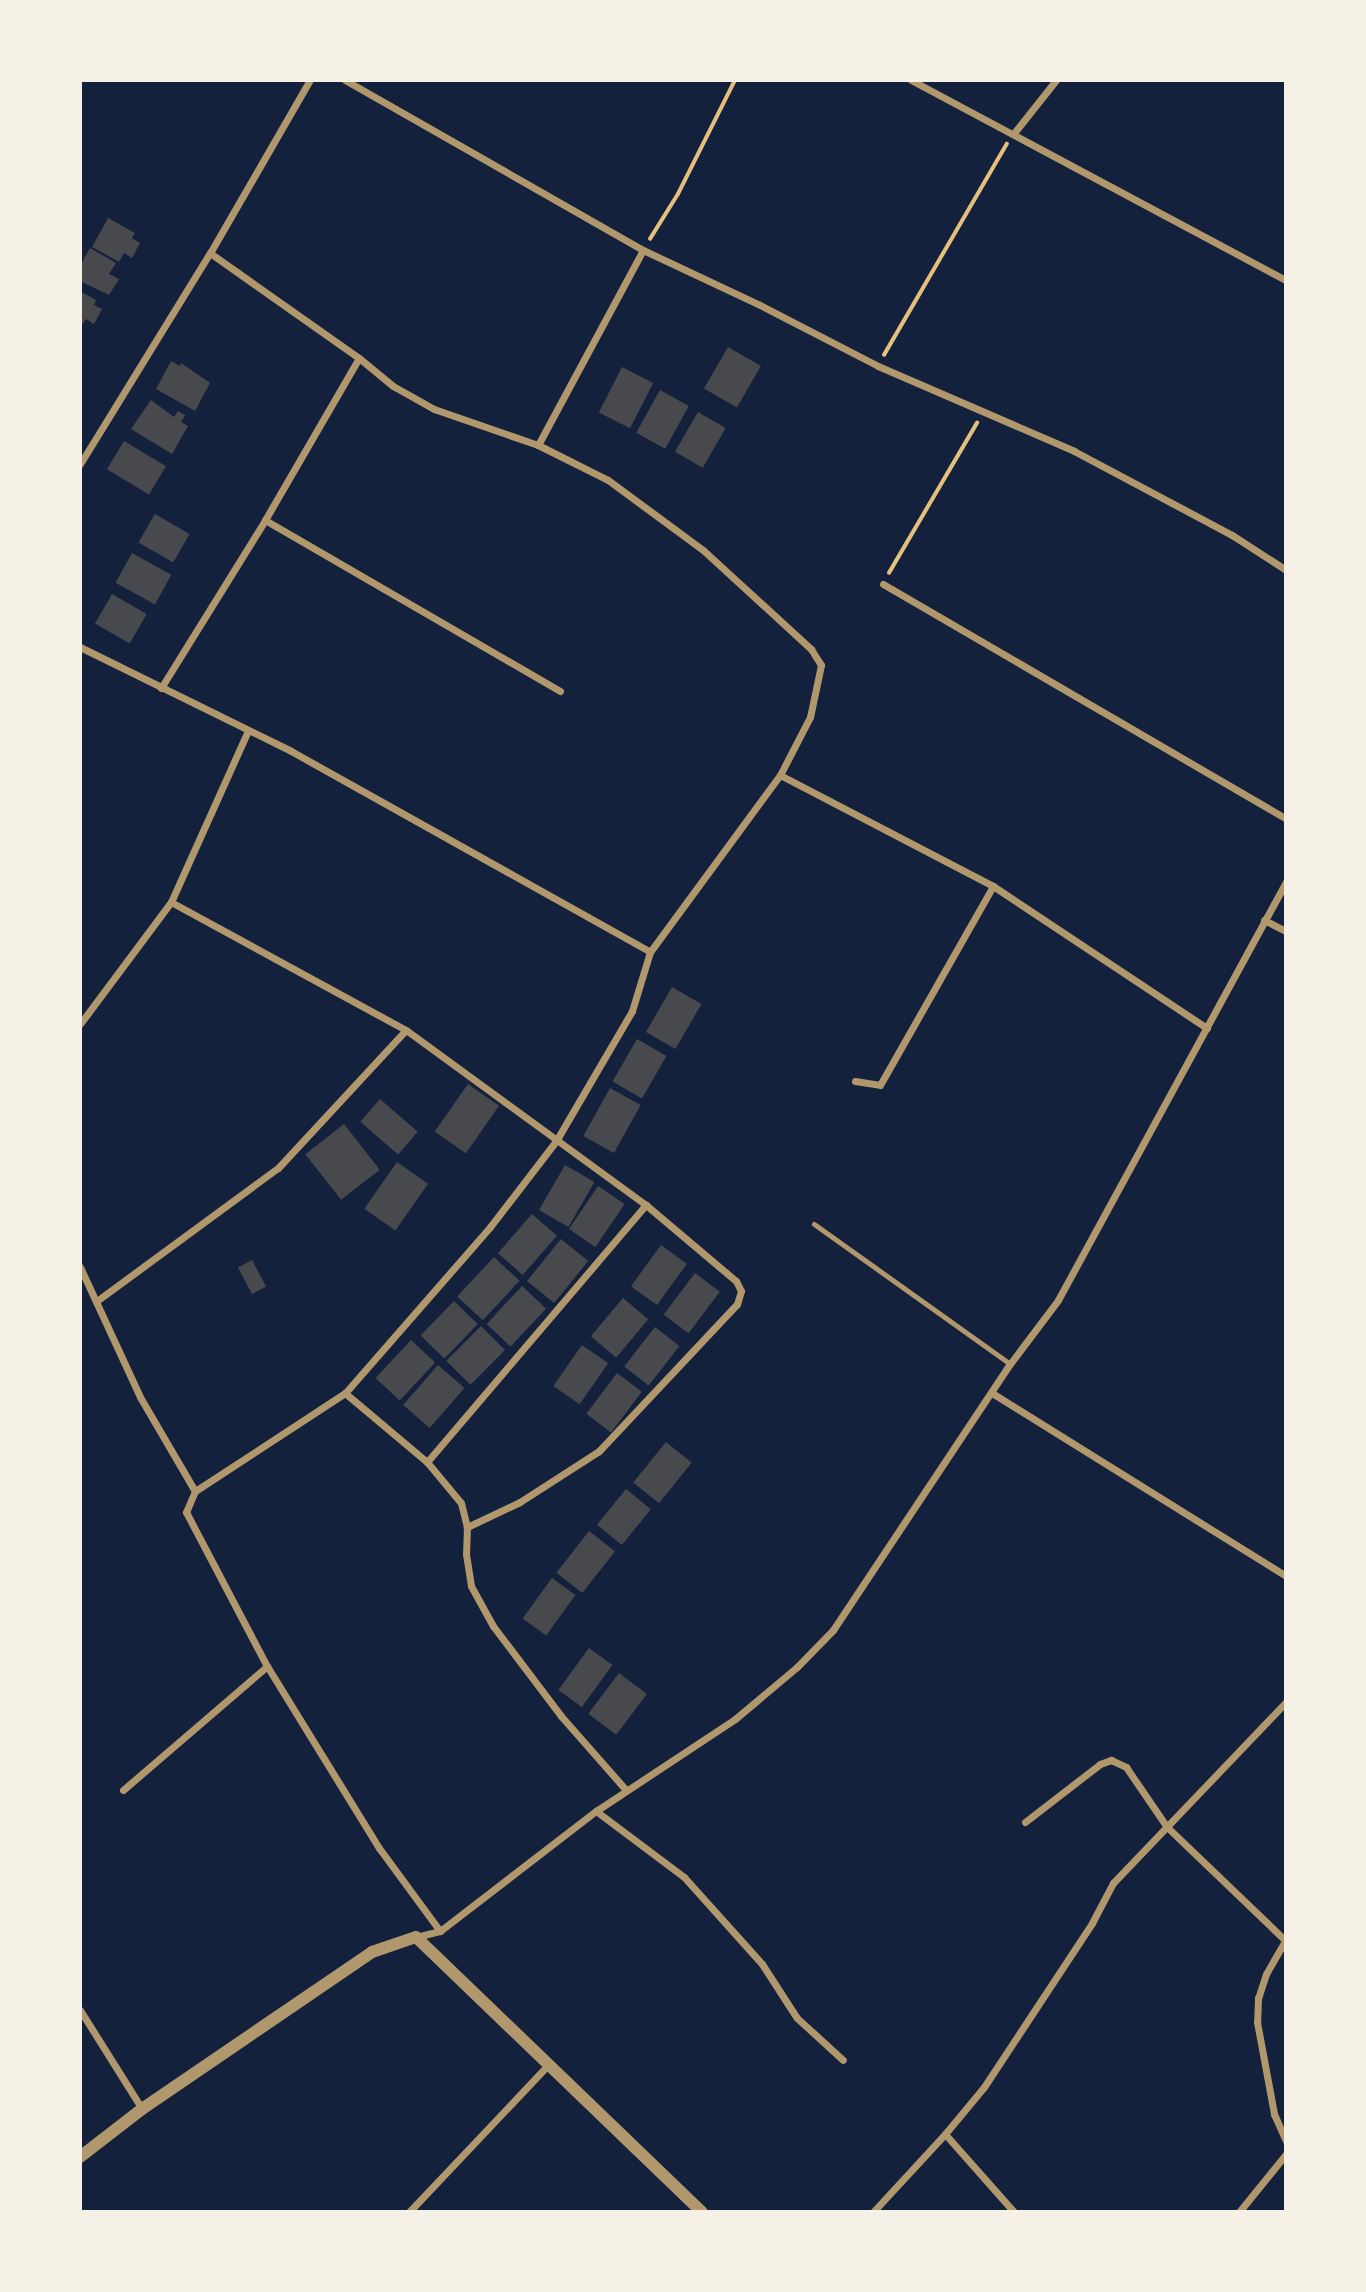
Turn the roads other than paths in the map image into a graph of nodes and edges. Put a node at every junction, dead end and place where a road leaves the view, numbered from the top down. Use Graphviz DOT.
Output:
graph roads {
  1 [pos="310,80"];
  2 [pos="345,80"];
  3 [pos="911,80"];
  4 [pos="1056,80"];
  5 [pos="1014,134"];
  6 [pos="643,250"];
  7 [pos="210,253"];
  8 [pos="1286,280"];
  9 [pos="359,358"];
  10 [pos="538,445"];
  11 [pos="80,464"];
  12 [pos="265,520"];
  13 [pos="1286,570"];
  14 [pos="883,584"];
  15 [pos="80,647"];
  16 [pos="162,688"];
  17 [pos="560,691"];
  18 [pos="248,731"];
  19 [pos="780,775"];
  20 [pos="1286,819"];
  21 [pos="1286,881"];
  22 [pos="993,886"];
  23 [pos="171,902"];
  24 [pos="1264,920"];
  25 [pos="1286,931"];
  26 [pos="650,952"];
  27 [pos="80,1024"];
  28 [pos="1207,1028"];
  29 [pos="406,1030"];
  30 [pos="855,1081"];
  31 [pos="556,1141"];
  32 [pos="646,1205"];
  33 [pos="814,1224"];
  34 [pos="80,1267"];
  35 [pos="98,1300"];
  36 [pos="1010,1364"];
  37 [pos="345,1393"];
  38 [pos="992,1393"];
  39 [pos="428,1462"];
  40 [pos="195,1491"];
  41 [pos="467,1527"];
  42 [pos="1286,1576"];
  43 [pos="267,1666"];
  44 [pos="1286,1702"];
  45 [pos="124,1790"];
  46 [pos="626,1790"];
  47 [pos="596,1811"];
  48 [pos="1025,1822"];
  49 [pos="1167,1827"];
  50 [pos="440,1931"];
  51 [pos="416,1937"];
  52 [pos="1285,1941"];
  53 [pos="80,2010"];
  54 [pos="843,2060"];
  55 [pos="549,2064"];
  56 [pos="142,2109"];
  57 [pos="946,2134"];
  58 [pos="1286,2141"];
  59 [pos="1286,2154"];
  60 [pos="80,2157"];
  61 [pos="409,2211"];
  62 [pos="702,2211"];
  63 [pos="873,2211"];
  64 [pos="1014,2211"];
  65 [pos="1239,2211"];
  1 -- 7 [label="street"];
  2 -- 6 [label="street"];
  3 -- 5 [label="street"];
  4 -- 5 [label="street"];
  5 -- 8 [label="street"];
  6 -- 10 [label="street"];
  6 -- 13 [label="street"];
  7 -- 9 [label="street"];
  7 -- 11 [label="street"];
  9 -- 10 [label="street"];
  9 -- 12 [label="street"];
  10 -- 19 [label="street"];
  12 -- 16 [label="street"];
  12 -- 17 [label="street"];
  14 -- 20 [label="street"];
  15 -- 16 [label="street"];
  16 -- 18 [label="street"];
  18 -- 23 [label="street"];
  18 -- 26 [label="street"];
  19 -- 22 [label="street"];
  19 -- 26 [label="street"];
  21 -- 24 [label="street"];
  22 -- 28 [label="street"];
  22 -- 30 [label="street"];
  23 -- 27 [label="street"];
  23 -- 29 [label="street"];
  24 -- 25 [label="street"];
  24 -- 28 [label="street"];
  26 -- 31 [label="street"];
  28 -- 36 [label="street"];
  29 -- 31 [label="street"];
  29 -- 35 [label="street"];
  31 -- 32 [label="street"];
  31 -- 37 [label="street"];
  32 -- 39 [label="street"];
  32 -- 41 [label="street"];
  33 -- 36 [label="lane"];
  34 -- 35 [label="street"];
  35 -- 40 [label="street"];
  36 -- 38 [label="street"];
  37 -- 39 [label="street"];
  37 -- 40 [label="street"];
  38 -- 42 [label="street"];
  38 -- 46 [label="street"];
  39 -- 41 [label="street"];
  40 -- 43 [label="street"];
  41 -- 46 [label="street"];
  43 -- 45 [label="street"];
  43 -- 50 [label="street"];
  44 -- 49 [label="street"];
  46 -- 47 [label="street"];
  47 -- 50 [label="street"];
  47 -- 54 [label="street"];
  48 -- 49 [label="street"];
  49 -- 52 [label="street"];
  49 -- 57 [label="street"];
  50 -- 51 [label="street"];
  51 -- 55 [label="street"];
  51 -- 56 [label="street"];
  52 -- 58 [label="street"];
  53 -- 56 [label="street"];
  55 -- 61 [label="street"];
  55 -- 62 [label="street"];
  56 -- 60 [label="street"];
  57 -- 63 [label="street"];
  57 -- 64 [label="street"];
  59 -- 65 [label="street"];
}
